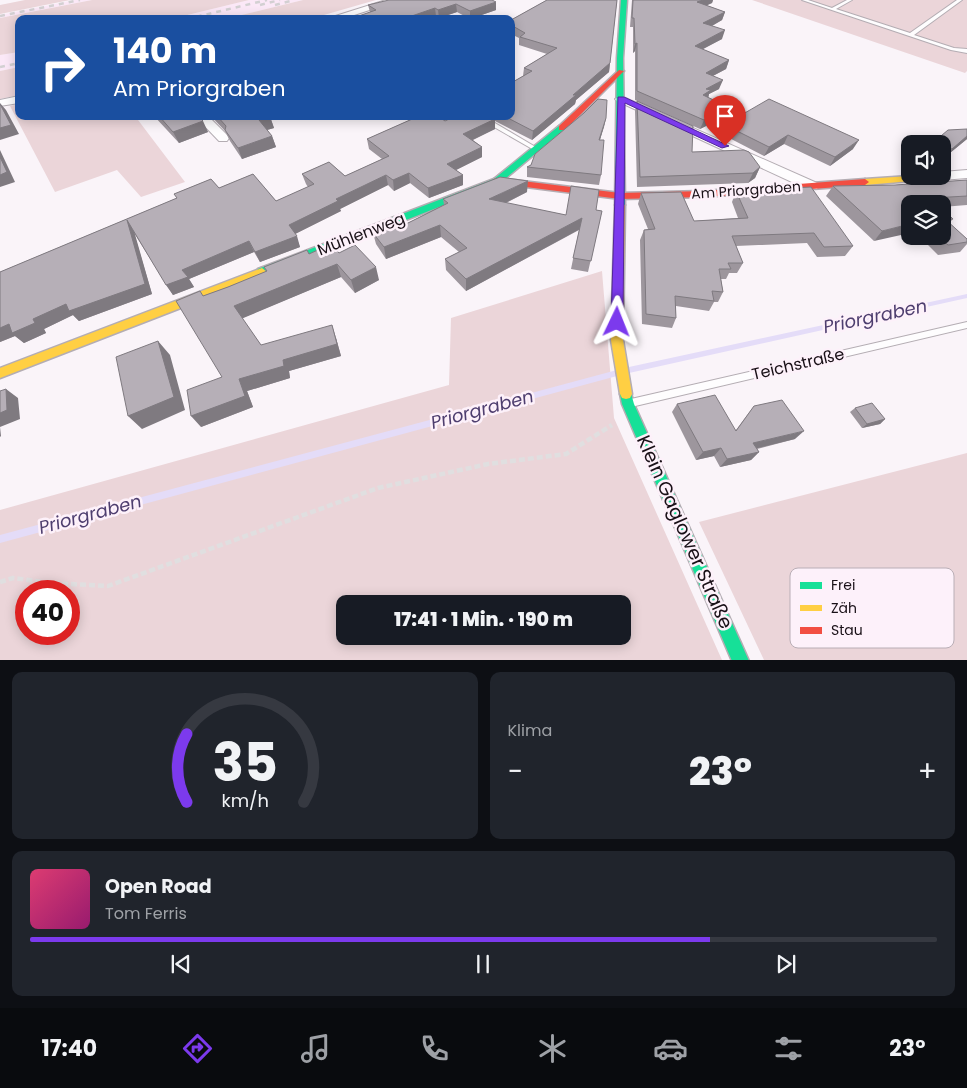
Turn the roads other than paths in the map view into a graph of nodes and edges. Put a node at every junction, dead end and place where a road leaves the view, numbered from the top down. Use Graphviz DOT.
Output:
graph roads {
  1 [pos="396,0"];
  2 [pos="624,0"];
  3 [pos="804,0"];
  4 [pos="850,0"];
  5 [pos="960,0"];
  6 [pos="833,10"];
  7 [pos="345,15"];
  8 [pos="910,35"];
  9 [pos="967,51"];
  10 [pos="621,71"];
  11 [pos="621,99"];
  12 [pos="15,100"];
  13 [pos="0,103"];
  14 [pos="205,120"];
  15 [pos="485,120"];
  16 [pos="223,138"];
  17 [pos="536,149"];
  18 [pos="967,174"];
  19 [pos="951,175"];
  20 [pos="901,179"];
  21 [pos="497,180"];
  22 [pos="812,186"];
  23 [pos="620,196"];
  24 [pos="967,325"];
  25 [pos="0,373"];
  26 [pos="630,408"];
  27 [pos="741,660"];
  1 -- 7 [label="street"];
  2 -- 10 [label="street, Klein Gaglower Straße"];
  3 -- 6 [label="lane"];
  4 -- 6 [label="lane"];
  5 -- 8 [label="lane"];
  6 -- 8 [label="lane"];
  8 -- 9 [label="lane"];
  10 -- 11 [label="street, Klein Gaglower Straße"];
  10 -- 17 [label="street, Mühlenweg"];
  11 -- 22 [label="street, Am Priorgraben"];
  11 -- 23 [label="street, Klein Gaglower Straße"];
  12 -- 13 [label="street"];
  14 -- 16 [label="street"];
  15 -- 17 [label="lane"];
  17 -- 21 [label="street, Mühlenweg"];
  18 -- 19 [label="street, Am Priorgraben"];
  20 -- 22 [label="street, Am Priorgraben"];
  21 -- 23 [label="street, Mühlenweg"];
  21 -- 25 [label="street, Mühlenweg"];
  22 -- 23 [label="street, Am Priorgraben"];
  23 -- 26 [label="street, Klein Gaglower Straße"];
  24 -- 26 [label="lane, Teichstraße"];
  26 -- 27 [label="street, Klein Gaglower Straße"];
}
